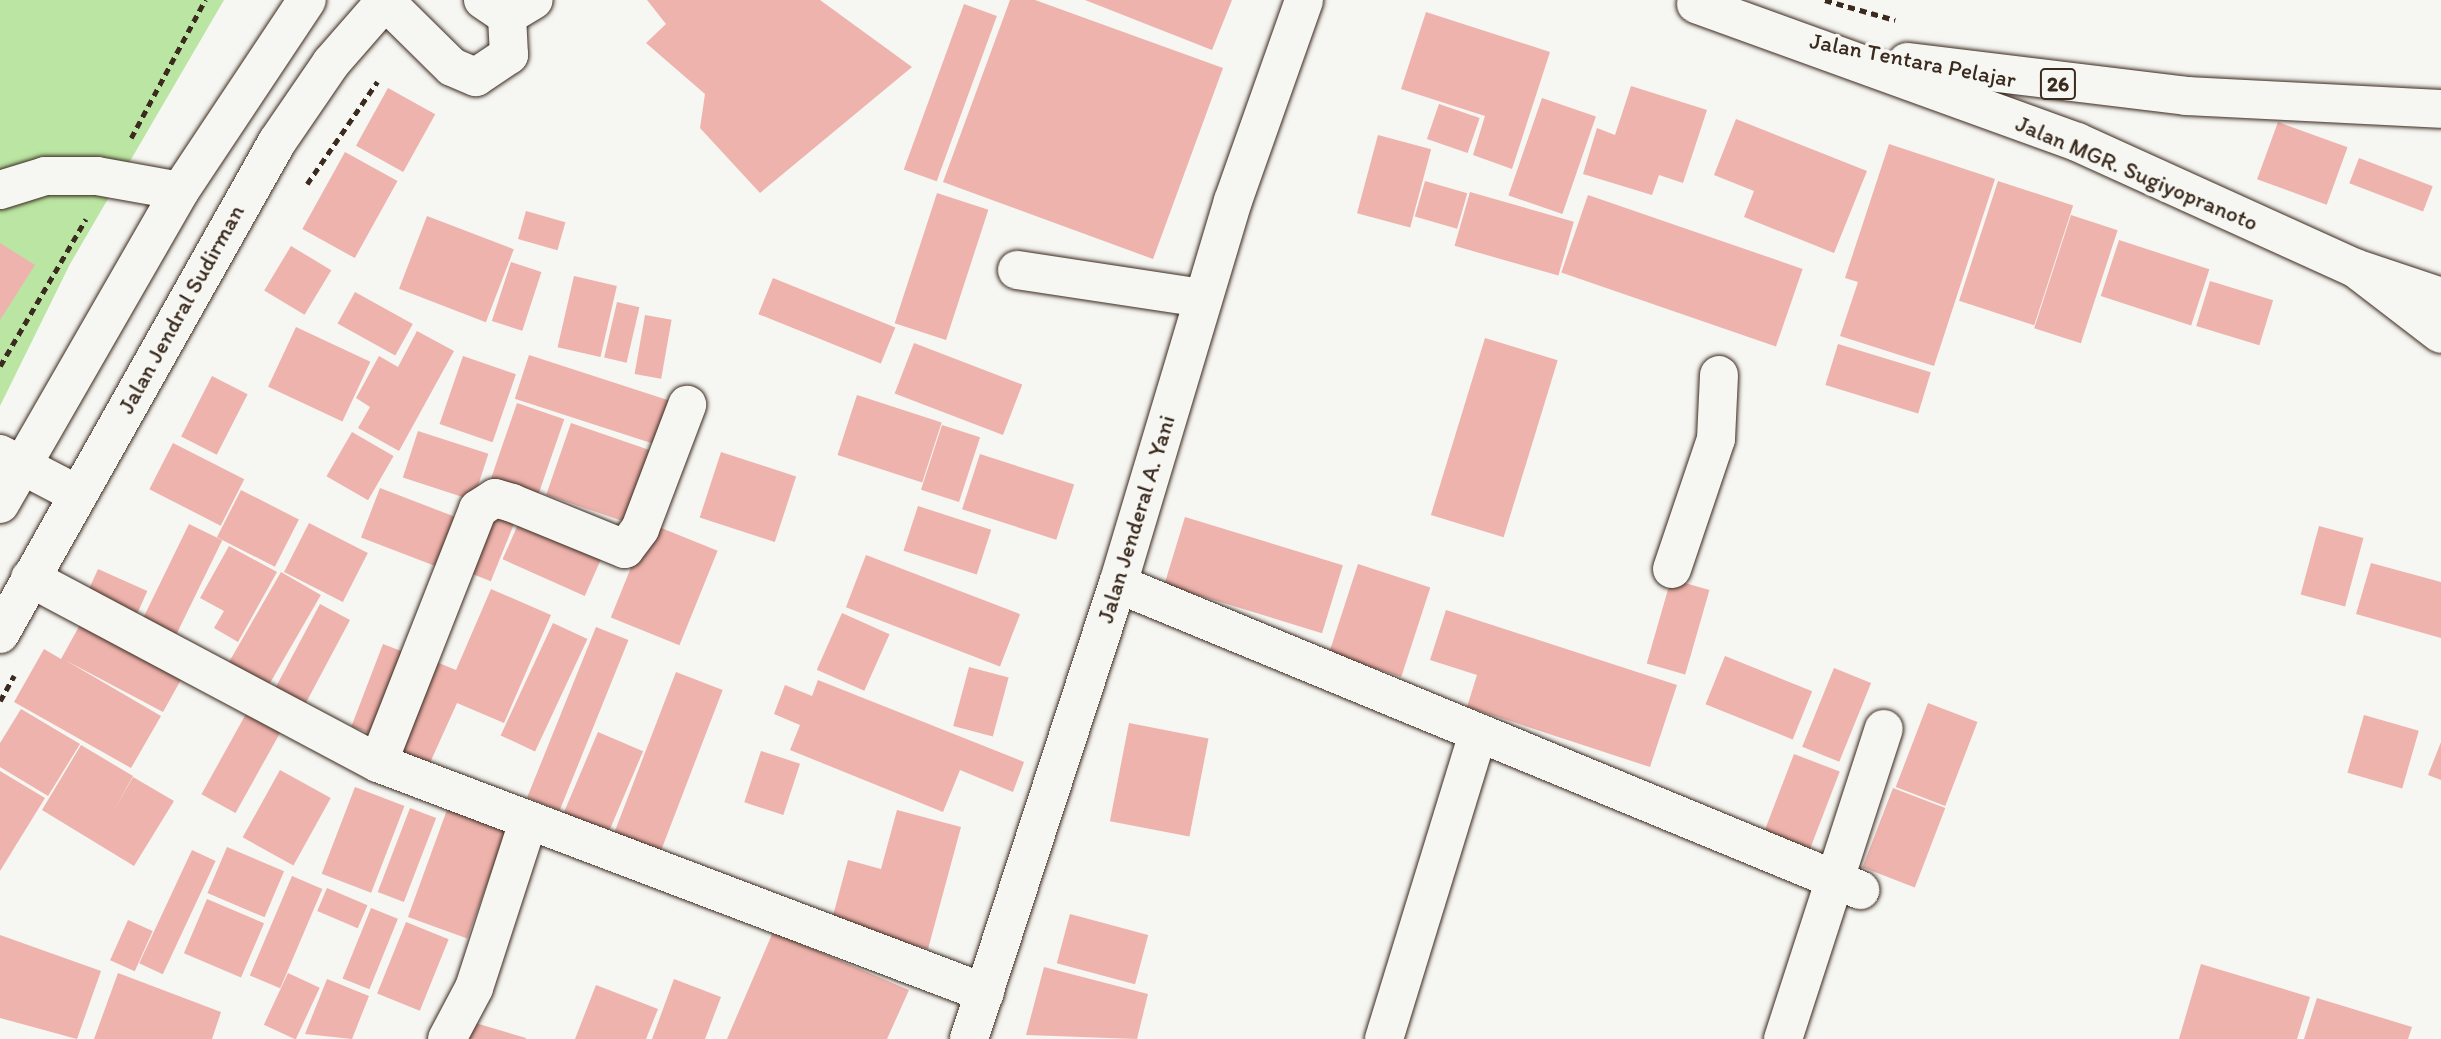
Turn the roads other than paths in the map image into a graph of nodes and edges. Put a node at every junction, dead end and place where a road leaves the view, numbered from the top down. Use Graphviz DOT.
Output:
graph roads {
  1 [pos="307,0"];
  2 [pos="1304,0"];
  3 [pos="385,1"];
  4 [pos="1690,2"];
  5 [pos="508,5"];
  6 [pos="2441,109"];
  7 [pos="0,190"];
  8 [pos="180,191"];
  9 [pos="2355,268"];
  10 [pos="1017,270"];
  11 [pos="2441,297"];
  12 [pos="1203,298"];
  13 [pos="2441,334"];
  14 [pos="1719,375"];
  15 [pos="687,405"];
  16 [pos="11,460"];
  17 [pos="77,494"];
  18 [pos="0,504"];
  19 [pos="1672,569"];
  20 [pos="30,578"];
  21 [pos="1118,584"];
  22 [pos="0,634"];
  23 [pos="1884,729"];
  24 [pos="1478,733"];
  25 [pos="378,763"];
  26 [pos="528,822"];
  27 [pos="1847,884"];
  28 [pos="985,993"];
  29 [pos="447,1039"];
  30 [pos="969,1039"];
  31 [pos="1384,1039"];
  32 [pos="1783,1039"];
  1 -- 8 [label="street"];
  2 -- 12 [label="street, Jalan Jenderal A. Yani"];
  3 -- 5 [label="street"];
  3 -- 17 [label="street, Jalan Jendral Sudirman"];
  4 -- 6 [label="street, Jalan Tentara Pelajar / 26"];
  4 -- 9 [label="street, Jalan MGR. Sugiyopranoto"];
  7 -- 8 [label="street"];
  8 -- 16 [label="street"];
  9 -- 11 [label="street"];
  9 -- 13 [label="street, Jalan MGR. Sugiyopranoto"];
  10 -- 12 [label="street"];
  12 -- 21 [label="street, Jalan Jenderal A. Yani"];
  14 -- 19 [label="street"];
  15 -- 25 [label="street"];
  16 -- 17 [label="street"];
  16 -- 18 [label="street"];
  17 -- 20 [label="street, Jalan Jendral Sudirman"];
  20 -- 22 [label="street, Jalan Jendral Sudirman"];
  20 -- 25 [label="street"];
  21 -- 24 [label="street"];
  21 -- 28 [label="street, Jalan Jenderal A. Yani"];
  23 -- 27 [label="street"];
  24 -- 27 [label="street"];
  24 -- 31 [label="street"];
  25 -- 26 [label="street"];
  26 -- 28 [label="street"];
  26 -- 29 [label="street"];
  27 -- 32 [label="street"];
  28 -- 30 [label="street, Jalan Jenderal A. Yani"];
}
